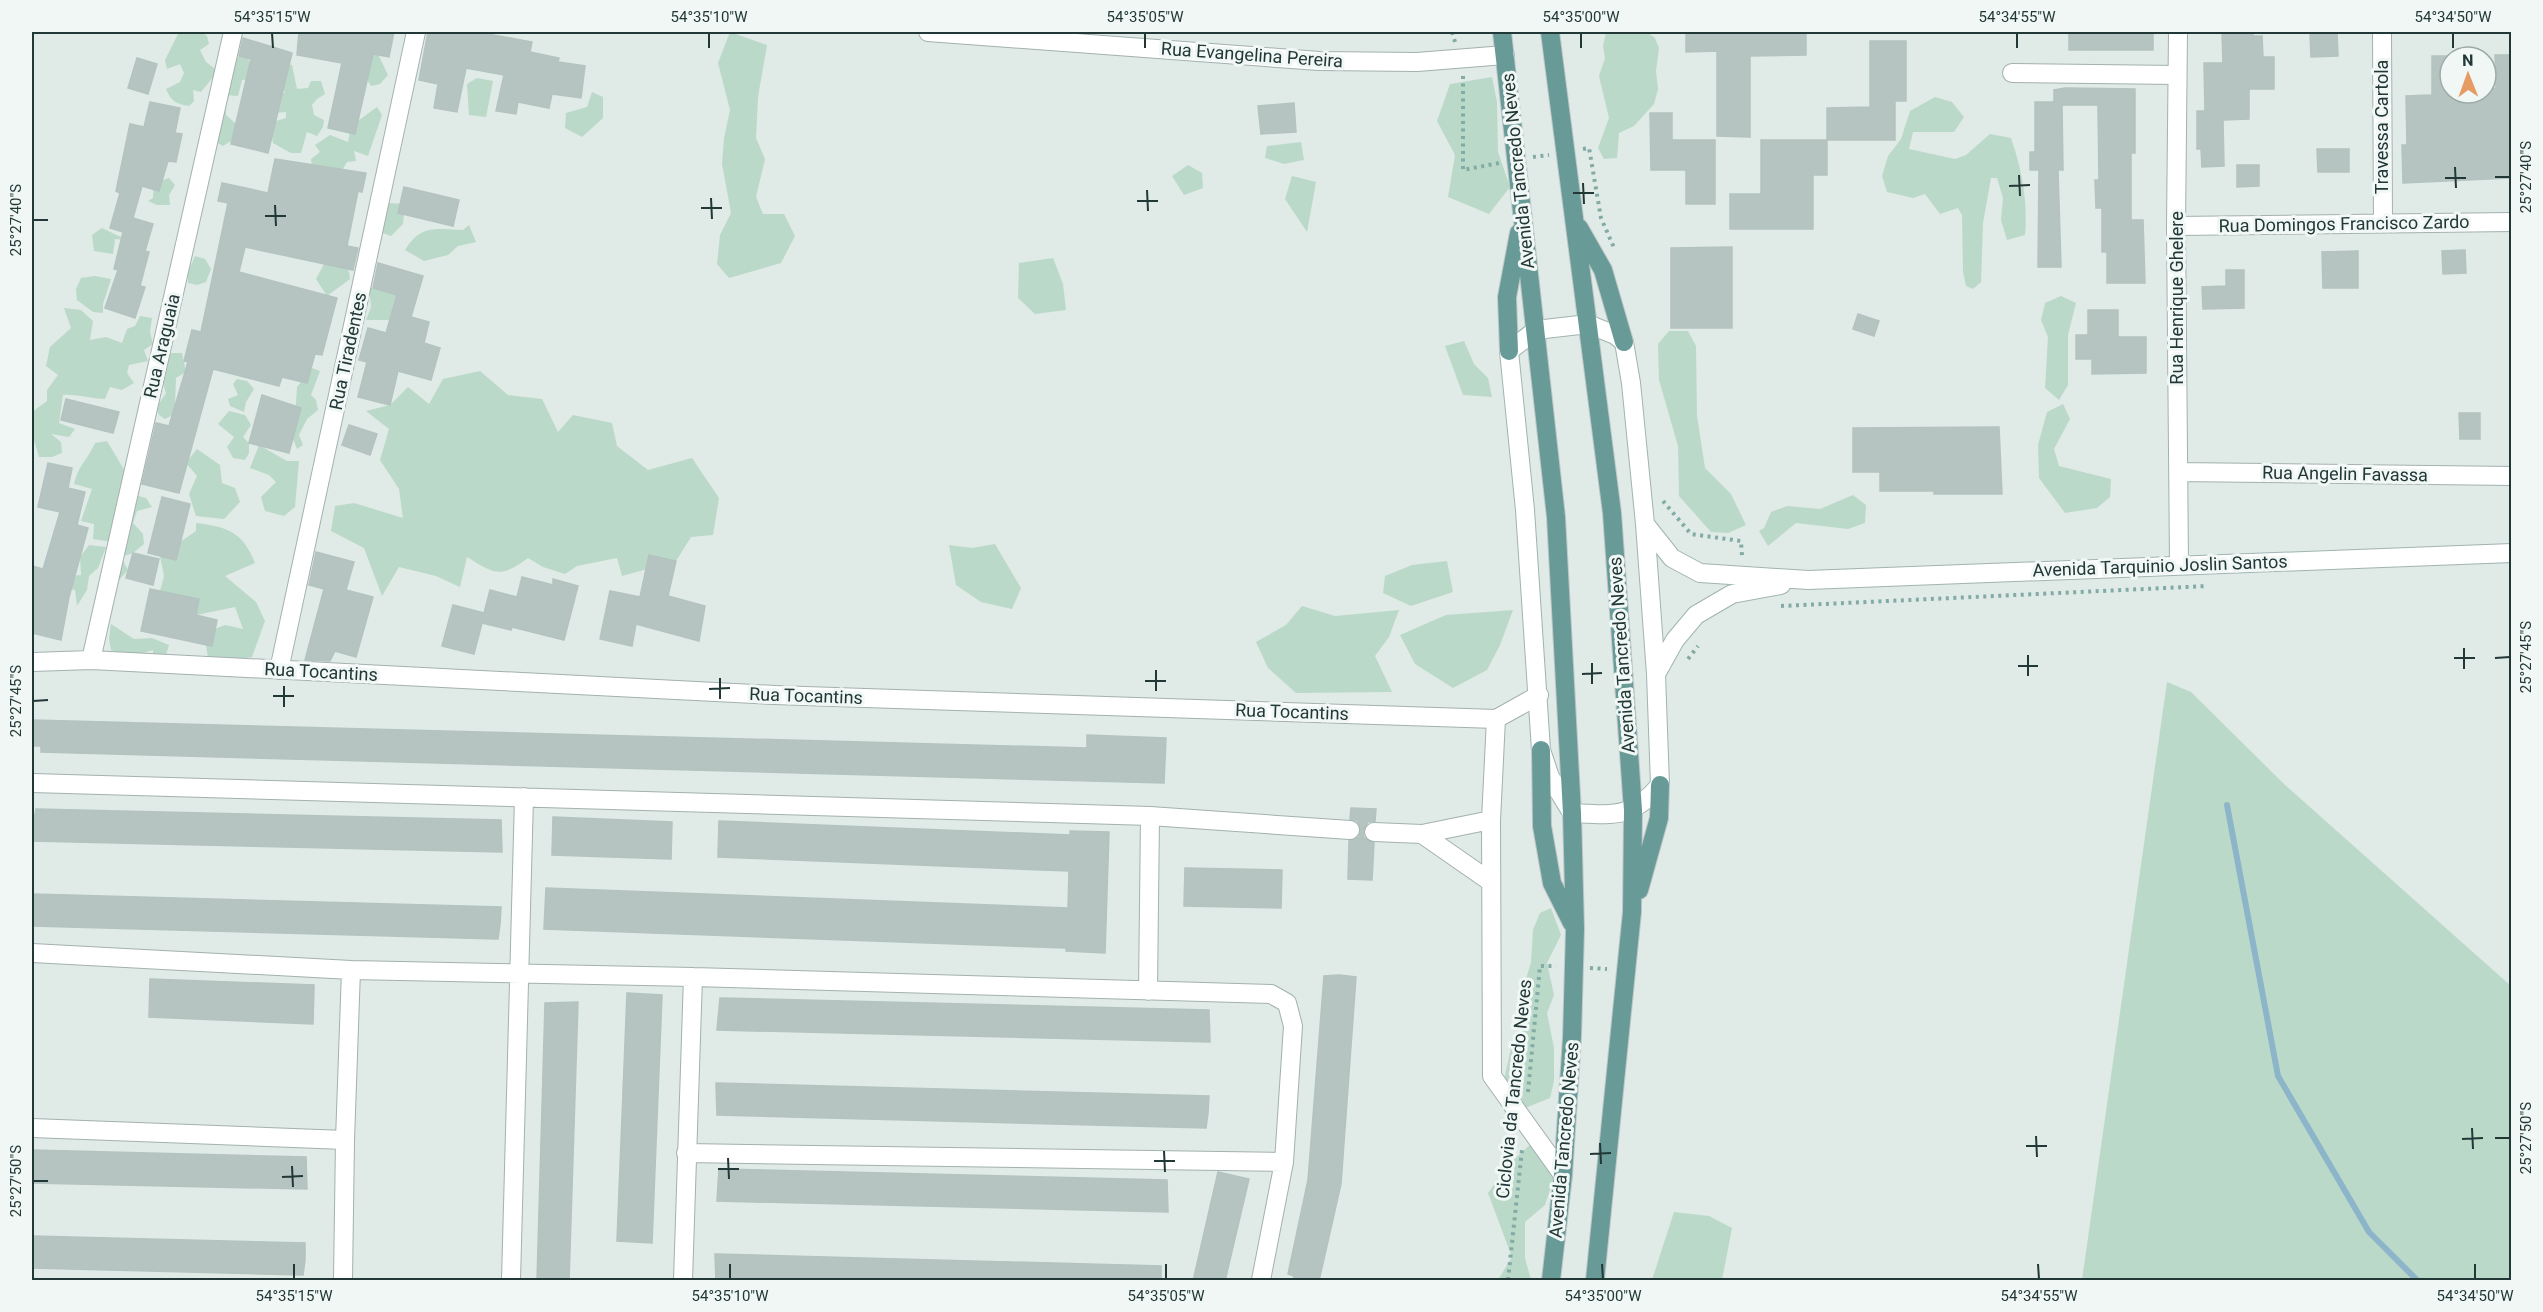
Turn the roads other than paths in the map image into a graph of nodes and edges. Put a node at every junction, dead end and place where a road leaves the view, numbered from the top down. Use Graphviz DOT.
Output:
graph roads {
  1 [pos="233,32"];
  2 [pos="416,32"];
  3 [pos="928,32"];
  4 [pos="1502,32"];
  5 [pos="1550,32"];
  6 [pos="2178,32"];
  7 [pos="2382,32"];
  8 [pos="1505,55"];
  9 [pos="2012,74"];
  10 [pos="2177,75"];
  11 [pos="1572,216"];
  12 [pos="1522,217"];
  13 [pos="2511,222"];
  14 [pos="2383,223"];
  15 [pos="2176,226"];
  16 [pos="1588,324"];
  17 [pos="1536,330"];
  18 [pos="1624,342"];
  19 [pos="1509,351"];
  20 [pos="2178,472"];
  21 [pos="2511,476"];
  22 [pos="1645,524"];
  23 [pos="2511,553"];
  24 [pos="2179,564"];
  25 [pos="1808,580"];
  26 [pos="92,660"];
  27 [pos="32,662"];
  28 [pos="279,670"];
  29 [pos="1656,674"];
  30 [pos="1539,695"];
  31 [pos="1496,719"];
  32 [pos="1541,750"];
  33 [pos="32,783"];
  34 [pos="1660,785"];
  35 [pos="524,797"];
  36 [pos="1633,810"];
  37 [pos="1572,813"];
  38 [pos="1150,816"];
  39 [pos="1491,820"];
  40 [pos="1350,830"];
  41 [pos="1374,832"];
  42 [pos="1422,834"];
  43 [pos="1491,882"];
  44 [pos="1632,912"];
  45 [pos="1575,929"];
  46 [pos="32,953"];
  47 [pos="351,970"];
  48 [pos="520,974"];
  49 [pos="693,976"];
  50 [pos="1148,991"];
  51 [pos="32,1128"];
  52 [pos="345,1140"];
  53 [pos="686,1153"];
  54 [pos="1284,1162"];
  55 [pos="1563,1175"];
  56 [pos="343,1281"];
  57 [pos="511,1281"];
  58 [pos="683,1281"];
  59 [pos="1261,1281"];
  60 [pos="1551,1281"];
  61 [pos="1595,1281"];
  1 -- 26 [label="street, Rua Araguaia"];
  2 -- 28 [label="street, Rua Tiradentes"];
  3 -- 8 [label="street, Rua Evangelina Pereira"];
  4 -- 8 [label="main road, Avenida Tancredo Neves"];
  5 -- 11 [label="main road, Avenida Tancredo Neves"];
  6 -- 10 [label="street, Rua Henrique Ghelere"];
  7 -- 14 [label="street, Travessa Cartola"];
  8 -- 12 [label="main road, Avenida Tancredo Neves"];
  9 -- 10 [label="street"];
  10 -- 15 [label="street, Rua Henrique Ghelere"];
  11 -- 16 [label="main road, Avenida Tancredo Neves"];
  11 -- 18 [label="main road"];
  12 -- 17 [label="main road, Avenida Tancredo Neves"];
  12 -- 19 [label="main road"];
  13 -- 14 [label="street, Rua Domingos Francisco Zardo"];
  14 -- 15 [label="street, Rua Domingos Francisco Zardo"];
  15 -- 20 [label="street, Rua Henrique Ghelere"];
  16 -- 17 [label="street"];
  16 -- 18 [label="street"];
  16 -- 36 [label="main road, Avenida Tancredo Neves"];
  17 -- 19 [label="street"];
  17 -- 37 [label="main road, Avenida Tancredo Neves"];
  18 -- 22 [label="street"];
  19 -- 30 [label="street"];
  20 -- 21 [label="street, Rua Angelin Favassa"];
  20 -- 24 [label="street, Rua Henrique Ghelere"];
  22 -- 25 [label="street, Avenida Tarquinio Joslin Santos"];
  22 -- 29 [label="street"];
  23 -- 24 [label="street, Avenida Tarquinio Joslin Santos"];
  24 -- 25 [label="street, Avenida Tarquinio Joslin Santos"];
  25 -- 29 [label="street, Avenida Tarquinio Joslin Santos"];
  26 -- 27 [label="street, Rua Tocantins"];
  26 -- 28 [label="street, Rua Tocantins"];
  28 -- 31 [label="street, Rua Tocantins"];
  29 -- 34 [label="street"];
  30 -- 31 [label="street"];
  30 -- 32 [label="street"];
  31 -- 39 [label="street"];
  32 -- 37 [label="street"];
  32 -- 45 [label="main road"];
  33 -- 35 [label="street"];
  34 -- 36 [label="street"];
  34 -- 44 [label="main road"];
  35 -- 38 [label="street"];
  35 -- 48 [label="street"];
  36 -- 37 [label="street"];
  36 -- 44 [label="main road, Avenida Tancredo Neves"];
  37 -- 45 [label="main road, Avenida Tancredo Neves"];
  38 -- 40 [label="street"];
  38 -- 50 [label="street"];
  39 -- 42 [label="street"];
  39 -- 43 [label="street"];
  41 -- 42 [label="street"];
  42 -- 43 [label="street"];
  43 -- 55 [label="street"];
  44 -- 61 [label="main road, Avenida Tancredo Neves"];
  45 -- 55 [label="main road, Avenida Tancredo Neves"];
  46 -- 47 [label="street"];
  47 -- 48 [label="street"];
  47 -- 52 [label="street"];
  48 -- 49 [label="street"];
  48 -- 57 [label="street"];
  49 -- 50 [label="street"];
  49 -- 53 [label="street"];
  50 -- 54 [label="street"];
  51 -- 52 [label="street"];
  52 -- 56 [label="street"];
  53 -- 54 [label="street"];
  53 -- 58 [label="street"];
  54 -- 59 [label="street"];
  55 -- 60 [label="main road, Avenida Tancredo Neves"];
}
